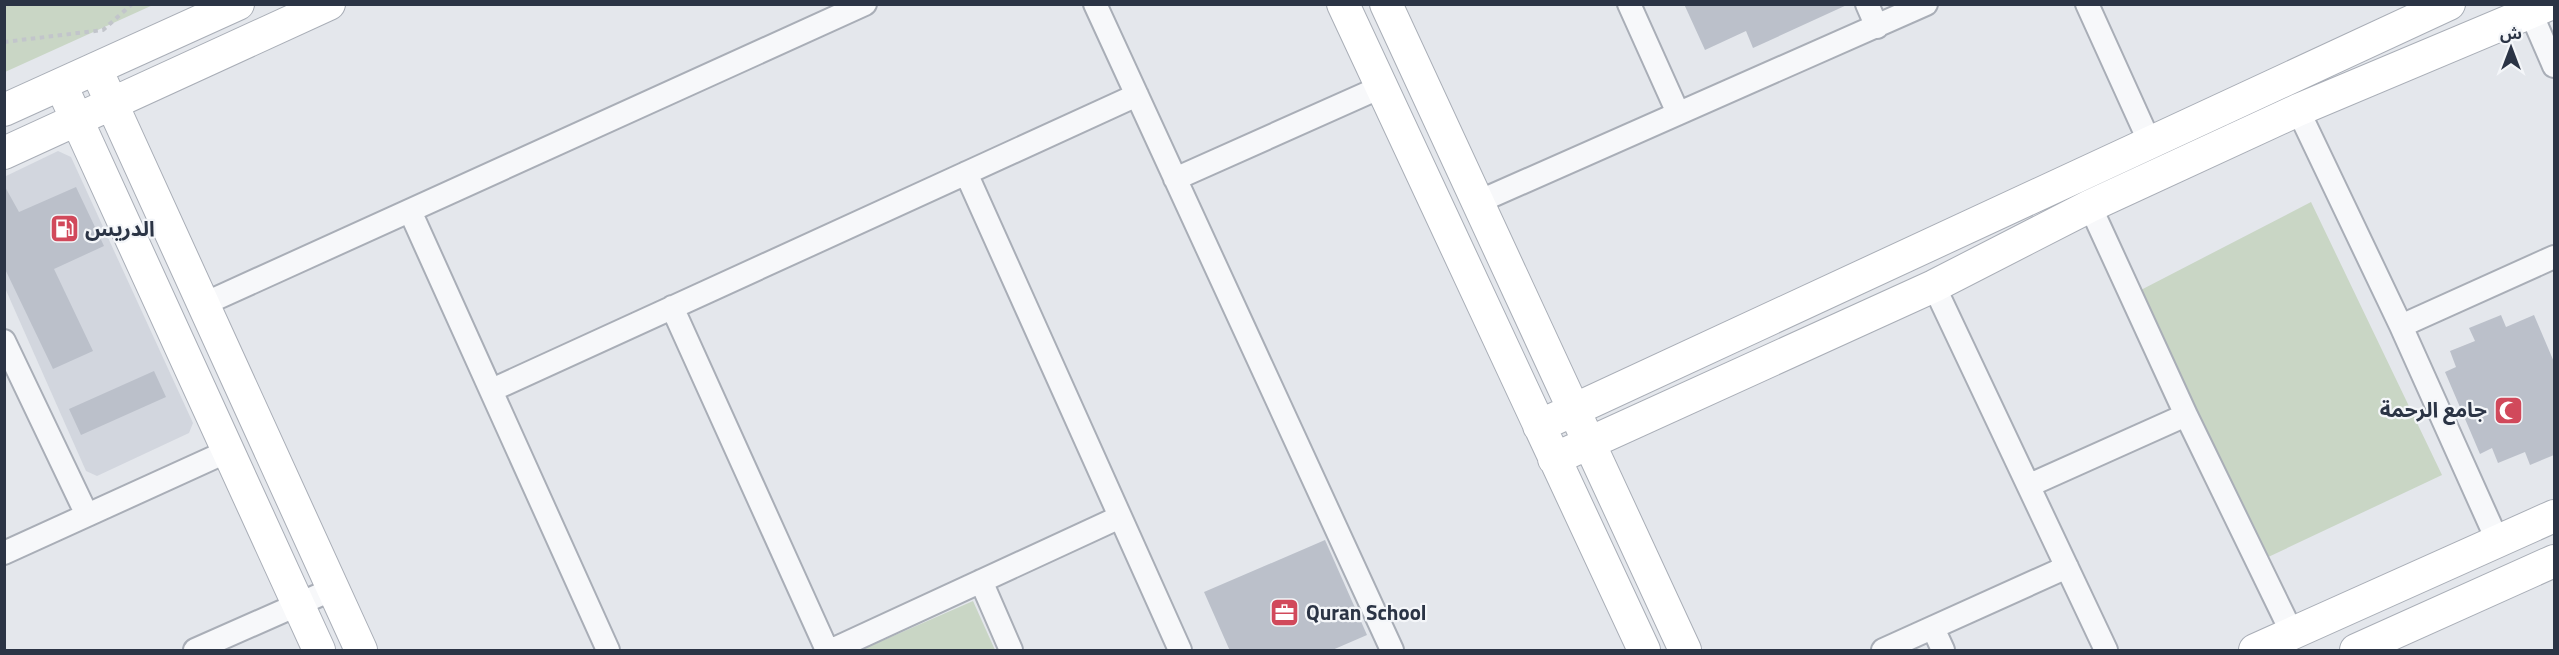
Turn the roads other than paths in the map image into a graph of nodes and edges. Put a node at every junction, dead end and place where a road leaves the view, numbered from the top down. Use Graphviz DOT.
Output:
graph roads {
  1 [pos="238,4"];
  2 [pos="329,4"];
  3 [pos="865,4"];
  4 [pos="1095,4"];
  5 [pos="1343,4"];
  6 [pos="1386,4"];
  7 [pos="1629,4"];
  8 [pos="1867,4"];
  9 [pos="1926,4"];
  10 [pos="2087,4"];
  11 [pos="2450,4"];
  12 [pos="2541,9"];
  13 [pos="1877,27"];
  14 [pos="2554,66"];
  15 [pos="96,69"];
  16 [pos="61,85"];
  17 [pos="1381,87"];
  18 [pos="1137,95"];
  19 [pos="112,104"];
  20 [pos="4,110"];
  21 [pos="2298,110"];
  22 [pos="1678,113"];
  23 [pos="77,120"];
  24 [pos="2150,143"];
  25 [pos="4,153"];
  26 [pos="966,173"];
  27 [pos="1175,179"];
  28 [pos="1478,202"];
  29 [pos="2090,206"];
  30 [pos="410,211"];
  31 [pos="2554,257"];
  32 [pos="1934,285"];
  33 [pos="204,304"];
  34 [pos="672,308"];
  35 [pos="2401,326"];
  36 [pos="4,341"];
  37 [pos="492,390"];
  38 [pos="1574,410"];
  39 [pos="2186,415"];
  40 [pos="1539,426"];
  41 [pos="1589,443"];
  42 [pos="228,451"];
  43 [pos="1554,459"];
  44 [pos="2030,485"];
  45 [pos="87,515"];
  46 [pos="2554,516"];
  47 [pos="1120,517"];
  48 [pos="2498,542"];
  49 [pos="4,553"];
  50 [pos="2554,561"];
  51 [pos="2067,567"];
  52 [pos="981,581"];
  53 [pos="333,589"];
  54 [pos="298,605"];
  55 [pos="1933,628"];
  56 [pos="2292,633"];
  57 [pos="195,651"];
  58 [pos="319,651"];
  59 [pos="362,651"];
  60 [pos="608,651"];
  61 [pos="826,651"];
  62 [pos="832,651"];
  63 [pos="1011,651"];
  64 [pos="1180,651"];
  65 [pos="1392,651"];
  66 [pos="1644,651"];
  67 [pos="1684,651"];
  68 [pos="1883,651"];
  69 [pos="1943,651"];
  70 [pos="2106,651"];
  71 [pos="2255,651"];
  72 [pos="2356,651"];
  1 -- 15 [label="main road"];
  2 -- 19 [label="main road"];
  3 -- 30 [label="street"];
  4 -- 18 [label="street"];
  5 -- 17 [label="main road"];
  6 -- 28 [label="main road"];
  7 -- 22 [label="street"];
  8 -- 13 [label="street"];
  9 -- 13 [label="street"];
  10 -- 24 [label="street"];
  11 -- 24 [label="main road"];
  12 -- 14 [label="street"];
  12 -- 21 [label="main road"];
  13 -- 22 [label="street"];
  15 -- 16 [label="main road"];
  15 -- 19 [label="main road"];
  16 -- 20 [label="main road"];
  16 -- 23 [label="main road"];
  17 -- 27 [label="street"];
  17 -- 40 [label="main road"];
  18 -- 26 [label="street"];
  18 -- 27 [label="street"];
  19 -- 23 [label="main road"];
  19 -- 33 [label="main road"];
  21 -- 29 [label="main road"];
  21 -- 35 [label="street"];
  22 -- 28 [label="street"];
  23 -- 25 [label="main road"];
  23 -- 42 [label="main road"];
  24 -- 38 [label="main road"];
  26 -- 34 [label="street"];
  26 -- 47 [label="street"];
  27 -- 65 [label="street"];
  28 -- 38 [label="main road"];
  29 -- 32 [label="main road"];
  29 -- 39 [label="street"];
  30 -- 33 [label="street"];
  30 -- 37 [label="street"];
  31 -- 35 [label="street"];
  32 -- 41 [label="main road"];
  32 -- 44 [label="street"];
  33 -- 53 [label="main road"];
  34 -- 37 [label="street"];
  34 -- 61 [label="street"];
  35 -- 48 [label="street"];
  36 -- 45 [label="street"];
  37 -- 60 [label="street"];
  38 -- 40 [label="main road"];
  38 -- 41 [label="main road"];
  39 -- 44 [label="street"];
  39 -- 56 [label="street"];
  40 -- 43 [label="main road"];
  41 -- 43 [label="main road"];
  41 -- 67 [label="main road"];
  42 -- 45 [label="street"];
  42 -- 54 [label="main road"];
  43 -- 66 [label="main road"];
  44 -- 51 [label="street"];
  45 -- 49 [label="street"];
  46 -- 48 [label="main road"];
  47 -- 52 [label="street"];
  47 -- 64 [label="street"];
  48 -- 56 [label="main road"];
  50 -- 72 [label="main road"];
  51 -- 55 [label="street"];
  51 -- 70 [label="street"];
  52 -- 62 [label="street"];
  52 -- 63 [label="street"];
  53 -- 54 [label="street"];
  53 -- 59 [label="main road"];
  54 -- 57 [label="street"];
  54 -- 58 [label="main road"];
  55 -- 68 [label="street"];
  55 -- 69 [label="street"];
  56 -- 71 [label="main road"];
}
